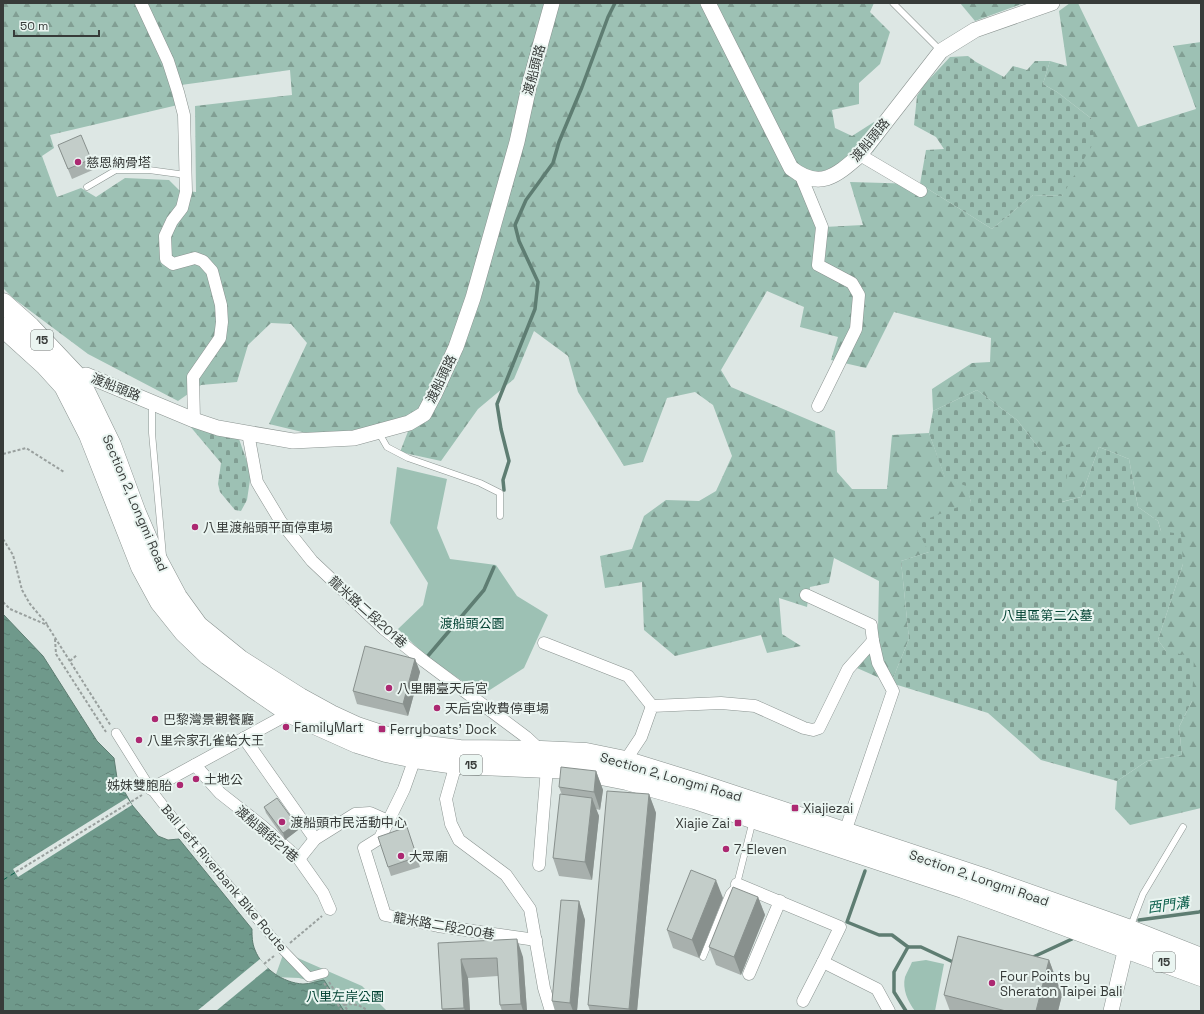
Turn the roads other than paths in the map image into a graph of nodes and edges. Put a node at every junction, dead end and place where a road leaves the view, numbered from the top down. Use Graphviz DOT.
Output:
graph roads {
  1 [pos="141,3"];
  2 [pos="552,3"];
  3 [pos="708,3"];
  4 [pos="893,3"];
  5 [pos="1052,3"];
  6 [pos="941,51"];
  7 [pos="860,155"];
  8 [pos="186,175"];
  9 [pos="801,176"];
  10 [pos="87,187"];
  11 [pos="921,191"];
  12 [pos="3,303"];
  13 [pos="3,327"];
  14 [pos="71,382"];
  15 [pos="152,402"];
  16 [pos="818,406"];
  17 [pos="194,420"];
  18 [pos="379,432"];
  19 [pos="248,433"];
  20 [pos="500,516"];
  21 [pos="164,573"];
  22 [pos="806,595"];
  23 [pos="873,641"];
  24 [pos="544,643"];
  25 [pos="652,706"];
  26 [pos="290,713"];
  27 [pos="116,733"];
  28 [pos="244,738"];
  29 [pos="415,758"];
  30 [pos="544,759"];
  31 [pos="625,762"];
  32 [pos="456,764"];
  33 [pos="195,765"];
  34 [pos="151,790"];
  35 [pos="756,811"];
  36 [pos="388,821"];
  37 [pos="1184,827"];
  38 [pos="845,832"];
  39 [pos="315,839"];
  40 [pos="299,859"];
  41 [pos="539,865"];
  42 [pos="965,881"];
  43 [pos="737,884"];
  44 [pos="780,901"];
  45 [pos="330,909"];
  46 [pos="1128,939"];
  47 [pos="536,940"];
  48 [pos="703,957"];
  49 [pos="1201,958"];
  50 [pos="823,962"];
  51 [pos="320,973"];
  52 [pos="749,974"];
  53 [pos="1201,976"];
  54 [pos="803,1001"];
  55 [pos="551,1011"];
  56 [pos="889,1011"];
  57 [pos="1112,1011"];
  1 -- 8 [label="street"];
  2 -- 18 [label="street, 渡船頭路"];
  3 -- 9 [label="street"];
  4 -- 6 [label="lane"];
  5 -- 6 [label="street, 渡船頭路"];
  6 -- 7 [label="street, 渡船頭路"];
  7 -- 9 [label="street, 渡船頭路"];
  7 -- 11 [label="street"];
  8 -- 10 [label="lane"];
  8 -- 17 [label="street"];
  9 -- 16 [label="street"];
  12 -- 14 [label="main road, Section 2, Longmi Road / 15"];
  13 -- 14 [label="main road, Section 2, Longmi Road / 15"];
  14 -- 15 [label="street, 渡船頭路"];
  14 -- 21 [label="main road, Section 2, Longmi Road / 15"];
  14 -- 26 [label="main road, Section 2, Longmi Road / 15"];
  15 -- 17 [label="street, 渡船頭路"];
  15 -- 21 [label="lane"];
  17 -- 19 [label="street, 渡船頭路"];
  18 -- 19 [label="street, 渡船頭路"];
  18 -- 20 [label="lane"];
  19 -- 30 [label="street, 龍米路二段201巷"];
  21 -- 30 [label="main road, Section 2, Longmi Road / 15"];
  22 -- 23 [label="street"];
  23 -- 25 [label="street"];
  23 -- 38 [label="street"];
  24 -- 25 [label="street"];
  25 -- 31 [label="street"];
  26 -- 28 [label="street"];
  26 -- 29 [label="main road, Section 2, Longmi Road / 15"];
  27 -- 34 [label="street, Bali Left Riverbank Bike Route"];
  28 -- 33 [label="street"];
  28 -- 39 [label="street"];
  29 -- 32 [label="main road, Section 2, Longmi Road / 15"];
  29 -- 36 [label="street, 龍米路二段200巷"];
  30 -- 31 [label="main road, Section 2, Longmi Road / 15"];
  30 -- 32 [label="main road, Section 2, Longmi Road / 15"];
  30 -- 35 [label="main road, Section 2, Longmi Road / 15"];
  30 -- 41 [label="street"];
  31 -- 35 [label="main road, Section 2, Longmi Road / 15"];
  32 -- 47 [label="street"];
  33 -- 34 [label="street"];
  33 -- 40 [label="street, 渡船頭街21巷"];
  34 -- 51 [label="street, Bali Left Riverbank Bike Route"];
  35 -- 38 [label="main road, Section 2, Longmi Road / 15"];
  35 -- 42 [label="main road, Section 2, Longmi Road / 15"];
  35 -- 43 [label="lane"];
  36 -- 39 [label="street"];
  36 -- 47 [label="street, 龍米路二段200巷"];
  37 -- 46 [label="lane"];
  38 -- 42 [label="main road, Section 2, Longmi Road / 15"];
  39 -- 40 [label="street"];
  40 -- 45 [label="street, 渡船頭街21巷"];
  42 -- 46 [label="main road, Section 2, Longmi Road / 15"];
  43 -- 44 [label="street"];
  43 -- 48 [label="lane"];
  44 -- 50 [label="street"];
  44 -- 52 [label="street"];
  46 -- 49 [label="main road, 15"];
  46 -- 53 [label="main road, 15"];
  46 -- 57 [label="street"];
  47 -- 55 [label="street"];
  50 -- 54 [label="street"];
  50 -- 56 [label="street"];
}
